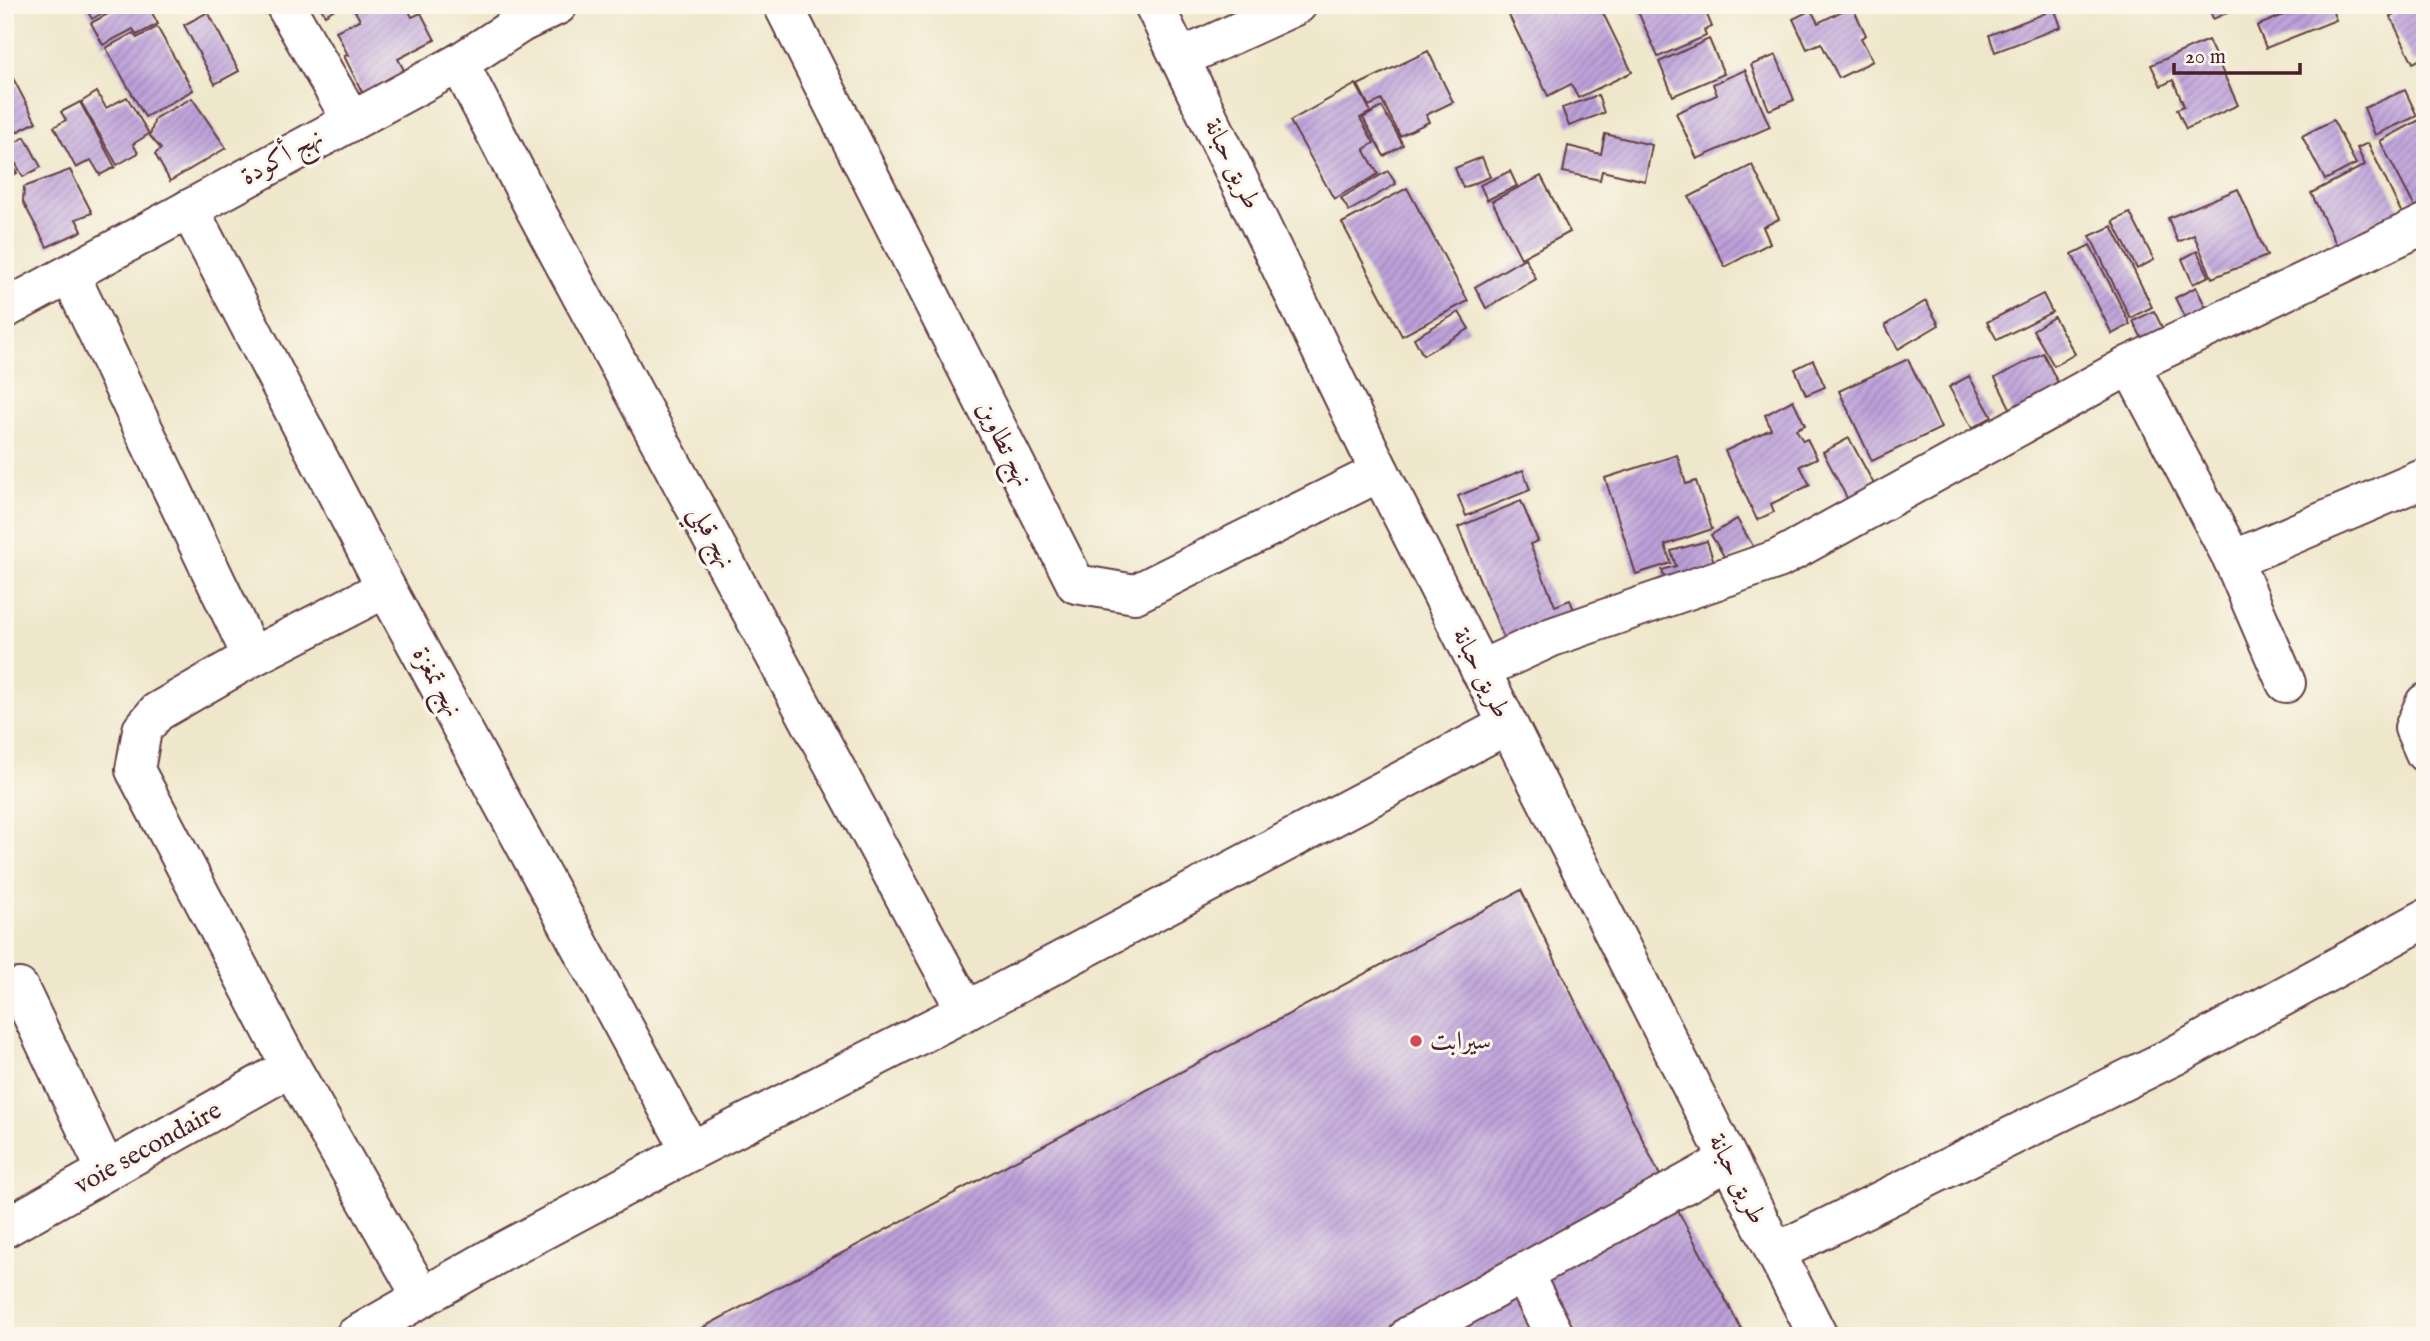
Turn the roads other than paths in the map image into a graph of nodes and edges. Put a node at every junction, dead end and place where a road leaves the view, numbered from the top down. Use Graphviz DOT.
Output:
graph roads {
  1 [pos="285,5"];
  2 [pos="558,5"];
  3 [pos="783,5"];
  4 [pos="1154,5"];
  5 [pos="1297,5"];
  6 [pos="515,14"];
  7 [pos="1181,58"];
  8 [pos="460,63"];
  9 [pos="351,119"];
  10 [pos="189,209"];
  11 [pos="2425,224"];
  12 [pos="70,275"];
  13 [pos="5,309"];
  14 [pos="2130,365"];
  15 [pos="1380,472"];
  16 [pos="2425,478"];
  17 [pos="2233,560"];
  18 [pos="386,588"];
  19 [pos="252,657"];
  20 [pos="1480,670"];
  21 [pos="2286,683"];
  22 [pos="2425,703"];
  23 [pos="1507,725"];
  24 [pos="2425,753"];
  25 [pos="2425,919"];
  26 [pos="19,988"];
  27 [pos="966,1011"];
  28 [pos="291,1068"];
  29 [pos="691,1152"];
  30 [pos="1727,1161"];
  31 [pos="105,1168"];
  32 [pos="5,1222"];
  33 [pos="5,1228"];
  34 [pos="1774,1253"];
  35 [pos="1523,1273"];
  36 [pos="422,1297"];
  37 [pos="355,1336"];
  38 [pos="1409,1336"];
  39 [pos="1555,1336"];
  40 [pos="1818,1336"];
  1 -- 9 [label="street"];
  2 -- 6 [label="street, نهج أكودة"];
  3 -- 15 [label="street, نهج تطاوين"];
  4 -- 7 [label="street, طريق حبانة"];
  5 -- 7 [label="street"];
  6 -- 8 [label="street, نهج أكودة"];
  7 -- 15 [label="street, طريق حبانة"];
  8 -- 9 [label="street, نهج أكودة"];
  8 -- 27 [label="street, نهج قبلي"];
  9 -- 10 [label="street, نهج أكودة"];
  10 -- 12 [label="street, نهج أكودة"];
  10 -- 18 [label="street, نهج تمغزة"];
  11 -- 14 [label="street"];
  12 -- 13 [label="street, نهج أكودة"];
  12 -- 19 [label="street"];
  14 -- 17 [label="street"];
  14 -- 20 [label="street"];
  15 -- 20 [label="street, طريق حبانة"];
  16 -- 17 [label="street"];
  17 -- 21 [label="street"];
  18 -- 19 [label="street"];
  18 -- 29 [label="street, نهج تمغزة"];
  19 -- 28 [label="street"];
  20 -- 23 [label="street, طريق حبانة"];
  22 -- 24 [label="street"];
  23 -- 27 [label="street"];
  23 -- 30 [label="street, طريق حبانة"];
  25 -- 34 [label="street"];
  26 -- 31 [label="street"];
  27 -- 29 [label="street"];
  28 -- 31 [label="street"];
  28 -- 33 [label="street, voie secondaire"];
  28 -- 36 [label="street"];
  29 -- 36 [label="street"];
  30 -- 34 [label="street, طريق حبانة"];
  30 -- 35 [label="street"];
  31 -- 32 [label="street"];
  34 -- 40 [label="street, طريق حبانة"];
  35 -- 38 [label="street"];
  35 -- 39 [label="street"];
  36 -- 37 [label="street"];
}
